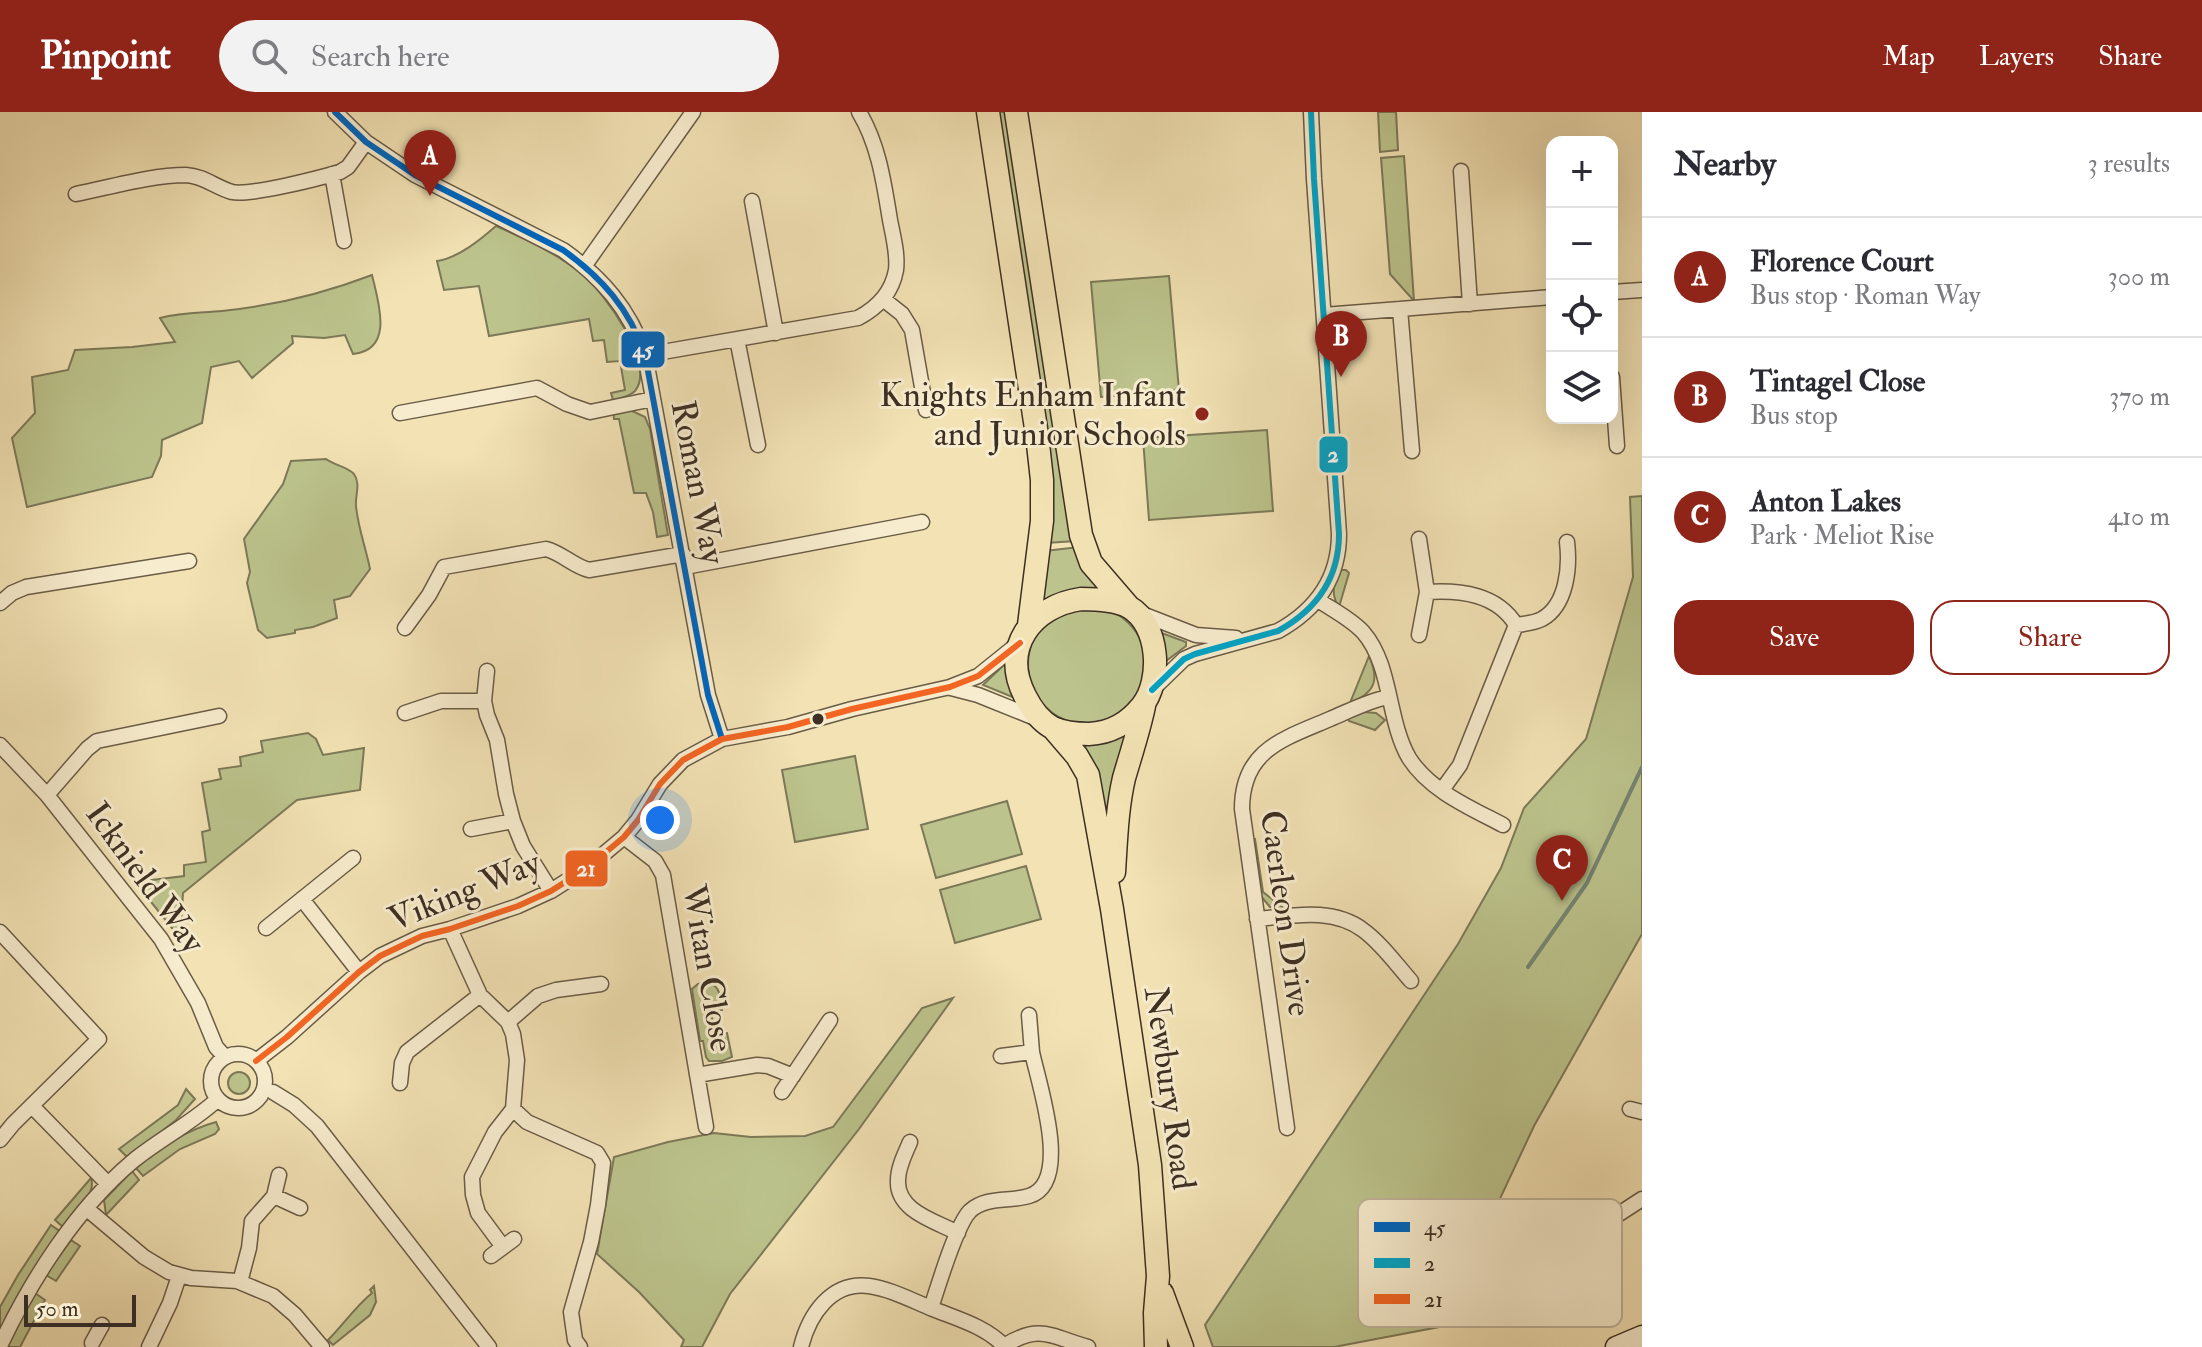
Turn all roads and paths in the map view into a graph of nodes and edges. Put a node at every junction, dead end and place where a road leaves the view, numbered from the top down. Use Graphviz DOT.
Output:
graph roads {
  1 [pos="693,112"];
  2 [pos="859,112"];
  3 [pos="988,112"];
  4 [pos="1016,112"];
  5 [pos="1311,112"];
  6 [pos="339,114"];
  7 [pos="366,142"];
  8 [pos="1461,171"];
  9 [pos="332,174"];
  10 [pos="76,194"];
  11 [pos="752,201"];
  12 [pos="344,241"];
  13 [pos="585,265"];
  14 [pos="1642,290"];
  15 [pos="1618,292"];
  16 [pos="1546,298"];
  17 [pos="883,299"];
  18 [pos="1470,304"];
  19 [pos="1400,309"];
  20 [pos="1324,315"];
  21 [pos="776,333"];
  22 [pos="737,339"];
  23 [pos="645,355"];
  24 [pos="653,399"];
  25 [pos="926,410"];
  26 [pos="400,413"];
  27 [pos="1615,424"];
  28 [pos="758,445"];
  29 [pos="1617,446"];
  30 [pos="1412,451"];
  31 [pos="922,522"];
  32 [pos="1419,539"];
  33 [pos="1567,542"];
  34 [pos="189,561"];
  35 [pos="684,561"];
  36 [pos="1427,592"];
  37 [pos="1318,600"];
  38 [pos="0,603"];
  39 [pos="1131,608"];
  40 [pos="1516,625"];
  41 [pos="405,628"];
  42 [pos="1024,634"];
  43 [pos="1419,635"];
  44 [pos="1248,639"];
  45 [pos="487,671"];
  46 [pos="950,687"];
  47 [pos="1148,697"];
  48 [pos="1388,697"];
  49 [pos="484,701"];
  50 [pos="405,713"];
  51 [pos="219,716"];
  52 [pos="1049,725"];
  53 [pos="722,739"];
  54 [pos="0,745"];
  55 [pos="1442,790"];
  56 [pos="47,795"];
  57 [pos="513,821"];
  58 [pos="1503,825"];
  59 [pos="471,829"];
  60 [pos="624,837"];
  61 [pos="353,858"];
  62 [pos="551,891"];
  63 [pos="302,899"];
  64 [pos="1112,909"];
  65 [pos="1257,919"];
  66 [pos="266,928"];
  67 [pos="450,929"];
  68 [pos="0,932"];
  69 [pos="359,972"];
  70 [pos="1411,981"];
  71 [pos="601,984"];
  72 [pos="480,995"];
  73 [pos="1029,1015"];
  74 [pos="830,1020"];
  75 [pos="508,1022"];
  76 [pos="1032,1052"];
  77 [pos="1001,1056"];
  78 [pos="225,1057"];
  79 [pos="256,1061"];
  80 [pos="697,1075"];
  81 [pos="793,1076"];
  82 [pos="400,1083"];
  83 [pos="273,1092"];
  84 [pos="782,1092"];
  85 [pos="218,1099"];
  86 [pos="32,1106"];
  87 [pos="513,1109"];
  88 [pos="706,1127"];
  89 [pos="1287,1128"];
  90 [pos="0,1140"];
  91 [pos="910,1142"];
  92 [pos="279,1175"];
  93 [pos="108,1184"];
  94 [pos="274,1196"];
  95 [pos="1642,1199"];
  96 [pos="300,1208"];
  97 [pos="87,1209"];
  98 [pos="1622,1212"];
  99 [pos="958,1233"];
  100 [pos="503,1247"];
  101 [pos="179,1276"];
  102 [pos="1158,1276"];
  103 [pos="240,1282"];
  104 [pos="931,1308"];
  105 [pos="102,1325"];
  106 [pos="1642,1336"];
  107 [pos="0,1346"];
  108 [pos="94,1346"];
  109 [pos="1004,1346"];
  110 [pos="149,1347"];
  111 [pos="322,1347"];
  112 [pos="489,1347"];
  113 [pos="580,1347"];
  114 [pos="801,1347"];
  115 [pos="1088,1347"];
  116 [pos="1156,1347"];
  117 [pos="1182,1347"];
  118 [pos="1616,1347"];
  1 -- 13 [label="street"];
  2 -- 17 [label="street"];
  3 -- 42 [label="main road"];
  4 -- 39 [label="main road"];
  5 -- 20 [label="street"];
  6 -- 7 [label="street, Roman Way"];
  7 -- 9 [label="street"];
  7 -- 13 [label="street, Roman Way"];
  8 -- 18 [label="street"];
  9 -- 10 [label="street"];
  9 -- 12 [label="street"];
  11 -- 21 [label="street"];
  13 -- 23 [label="street, Roman Way"];
  14 -- 15 [label="street"];
  16 -- 18 [label="street"];
  17 -- 21 [label="street"];
  17 -- 25 [label="street"];
  18 -- 19 [label="street"];
  19 -- 20 [label="street"];
  19 -- 30 [label="street"];
  20 -- 37 [label="street"];
  21 -- 22 [label="street"];
  22 -- 23 [label="street"];
  22 -- 28 [label="street"];
  23 -- 24 [label="street, Roman Way"];
  24 -- 26 [label="street"];
  24 -- 35 [label="street, Roman Way"];
  27 -- 29 [label="street"];
  31 -- 35 [label="street"];
  32 -- 36 [label="street"];
  33 -- 40 [label="street"];
  34 -- 38 [label="street"];
  35 -- 41 [label="street"];
  35 -- 53 [label="street, Roman Way"];
  36 -- 40 [label="street"];
  36 -- 43 [label="street"];
  37 -- 44 [label="street"];
  37 -- 48 [label="street"];
  39 -- 42 [label="main road"];
  39 -- 44 [label="street"];
  39 -- 47 [label="main road"];
  40 -- 55 [label="street"];
  42 -- 46 [label="street"];
  42 -- 52 [label="main road"];
  44 -- 47 [label="street"];
  45 -- 49 [label="street"];
  46 -- 52 [label="street"];
  46 -- 53 [label="street"];
  47 -- 52 [label="main road"];
  47 -- 64 [label="main road, Newbury Road"];
  48 -- 55 [label="street"];
  48 -- 65 [label="street, Caerleon Drive"];
  49 -- 50 [label="street"];
  49 -- 57 [label="street"];
  51 -- 56 [label="street"];
  52 -- 64 [label="main road, Newbury Road"];
  53 -- 60 [label="street, Viking Way"];
  54 -- 56 [label="street, Icknield Way"];
  55 -- 58 [label="street"];
  56 -- 78 [label="street, Icknield Way"];
  57 -- 59 [label="street"];
  57 -- 62 [label="street"];
  60 -- 62 [label="street, Viking Way"];
  60 -- 80 [label="street, Witan Close"];
  61 -- 63 [label="street"];
  62 -- 67 [label="street, Viking Way"];
  63 -- 66 [label="street"];
  63 -- 69 [label="street"];
  64 -- 102 [label="main road, Newbury Road"];
  65 -- 70 [label="street"];
  65 -- 89 [label="street, Caerleon Drive"];
  67 -- 69 [label="street, Viking Way"];
  67 -- 72 [label="street"];
  68 -- 86 [label="street"];
  69 -- 79 [label="street, Viking Way"];
  71 -- 75 [label="street"];
  72 -- 75 [label="street"];
  72 -- 82 [label="street"];
  73 -- 76 [label="street"];
  74 -- 81 [label="street"];
  75 -- 87 [label="street"];
  76 -- 77 [label="street"];
  76 -- 99 [label="street"];
  78 -- 79 [label="street"];
  78 -- 85 [label="street"];
  79 -- 85 [label="street"];
  80 -- 81 [label="street"];
  80 -- 88 [label="street, Witan Close"];
  81 -- 84 [label="street"];
  83 -- 112 [label="street"];
  85 -- 93 [label="street"];
  86 -- 90 [label="street"];
  86 -- 93 [label="street"];
  87 -- 100 [label="street"];
  87 -- 113 [label="street"];
  91 -- 99 [label="street"];
  92 -- 94 [label="street"];
  93 -- 97 [label="street"];
  94 -- 96 [label="street"];
  94 -- 103 [label="street"];
  95 -- 98 [label="street"];
  97 -- 101 [label="street"];
  97 -- 107 [label="street"];
  99 -- 104 [label="street"];
  101 -- 103 [label="street"];
  101 -- 110 [label="street"];
  102 -- 116 [label="main road, Newbury Road"];
  102 -- 117 [label="main road, Newbury Road"];
  103 -- 111 [label="street"];
  104 -- 109 [label="street"];
  104 -- 114 [label="street"];
  105 -- 108 [label="street"];
  106 -- 118 [label="street"];
  109 -- 115 [label="street"];
}
